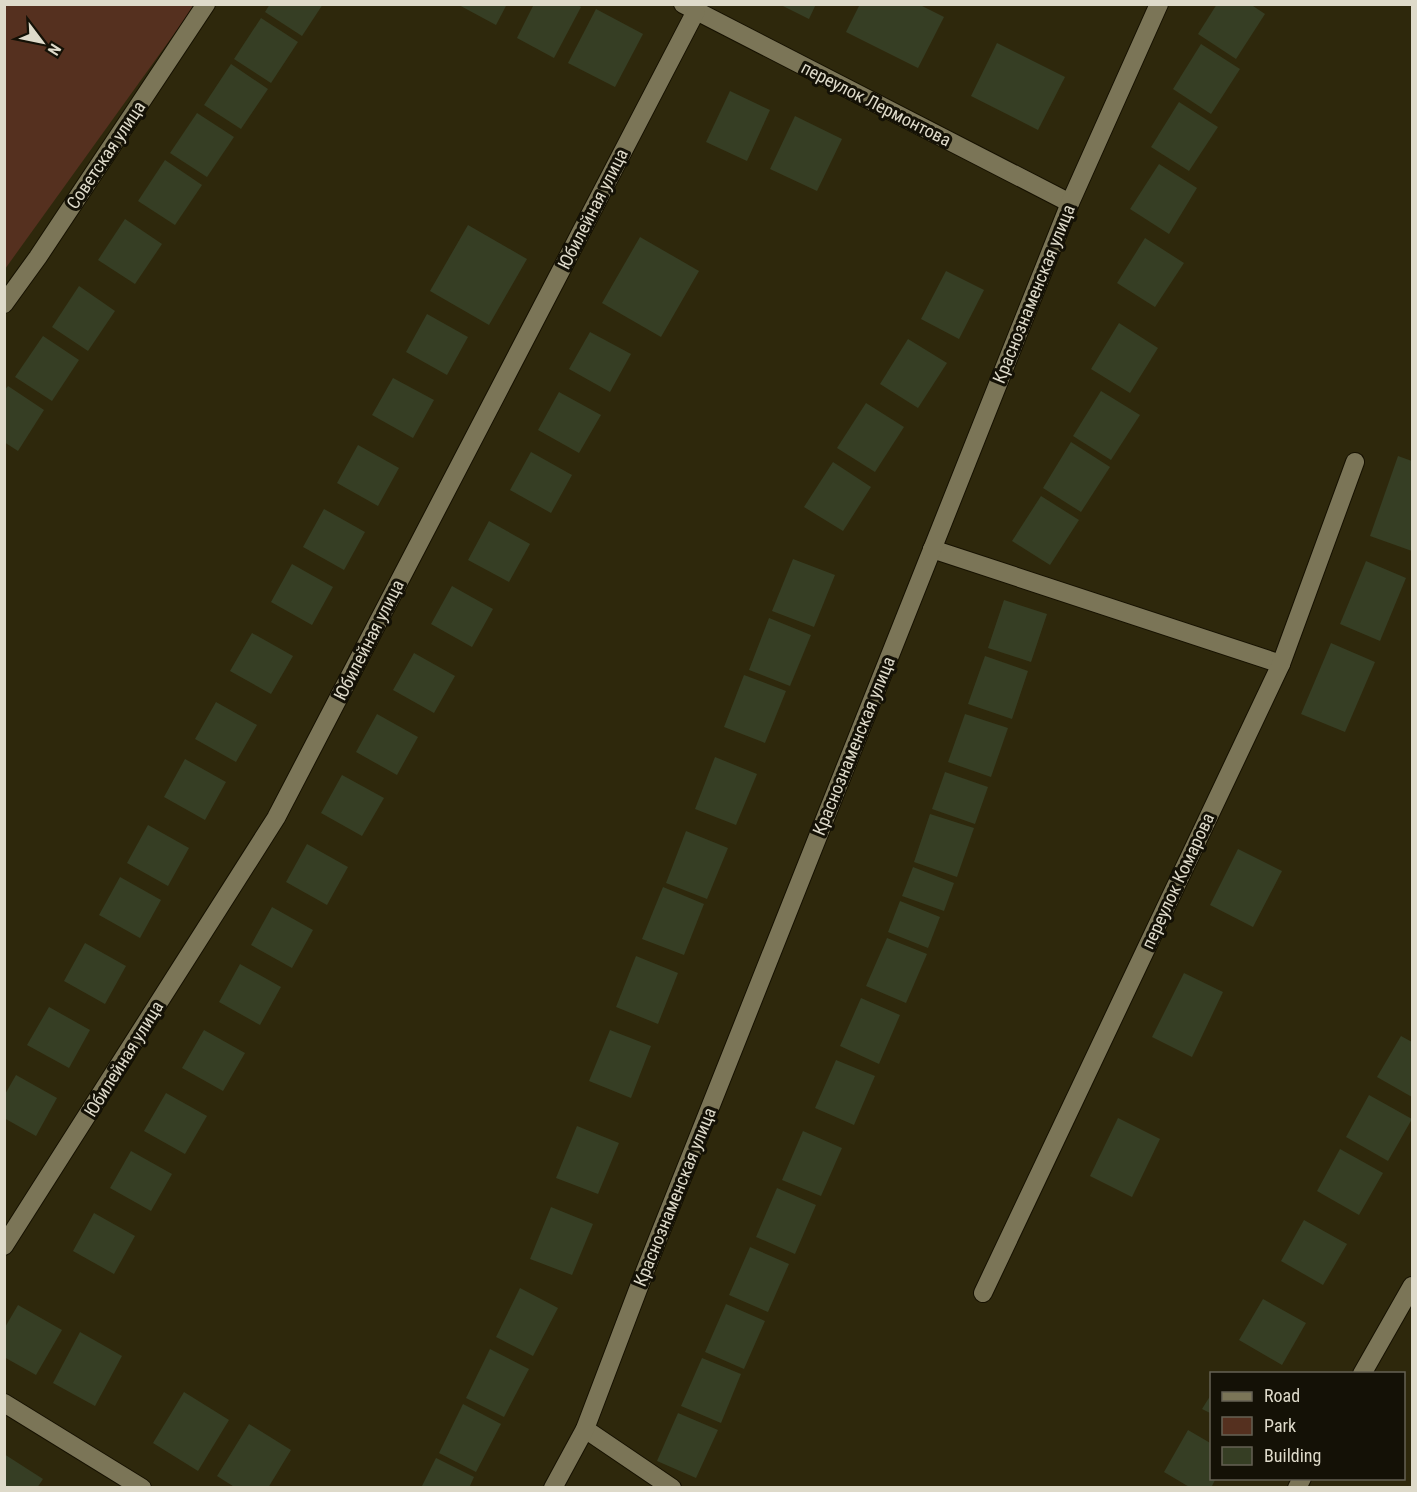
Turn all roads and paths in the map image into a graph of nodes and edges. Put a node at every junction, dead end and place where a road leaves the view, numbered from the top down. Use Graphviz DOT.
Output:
graph roads {
  1 [pos="206,4"];
  2 [pos="1159,4"];
  3 [pos="689,8"];
  4 [pos="1070,204"];
  5 [pos="4,304"];
  6 [pos="1355,462"];
  7 [pos="932,549"];
  8 [pos="1281,664"];
  9 [pos="4,1246"];
  10 [pos="1413,1286"];
  11 [pos="983,1293"];
  12 [pos="1363,1372"];
  13 [pos="4,1403"];
  14 [pos="585,1429"];
  15 [pos="142,1488"];
  16 [pos="553,1488"];
  17 [pos="672,1488"];
  1 -- 5 [label="street, Советская улица"];
  2 -- 4 [label="street, Краснознаменская улица"];
  3 -- 4 [label="street, переулок Лермонтова"];
  3 -- 9 [label="street, Юбилейная улица"];
  4 -- 7 [label="street, Краснознаменская улица"];
  6 -- 8 [label="street, переулок Комарова"];
  7 -- 8 [label="street"];
  7 -- 14 [label="street, Краснознаменская улица"];
  8 -- 11 [label="street, переулок Комарова"];
  10 -- 12 [label="street"];
  13 -- 15 [label="street"];
  14 -- 16 [label="street, Краснознаменская улица"];
  14 -- 17 [label="street"];
}
